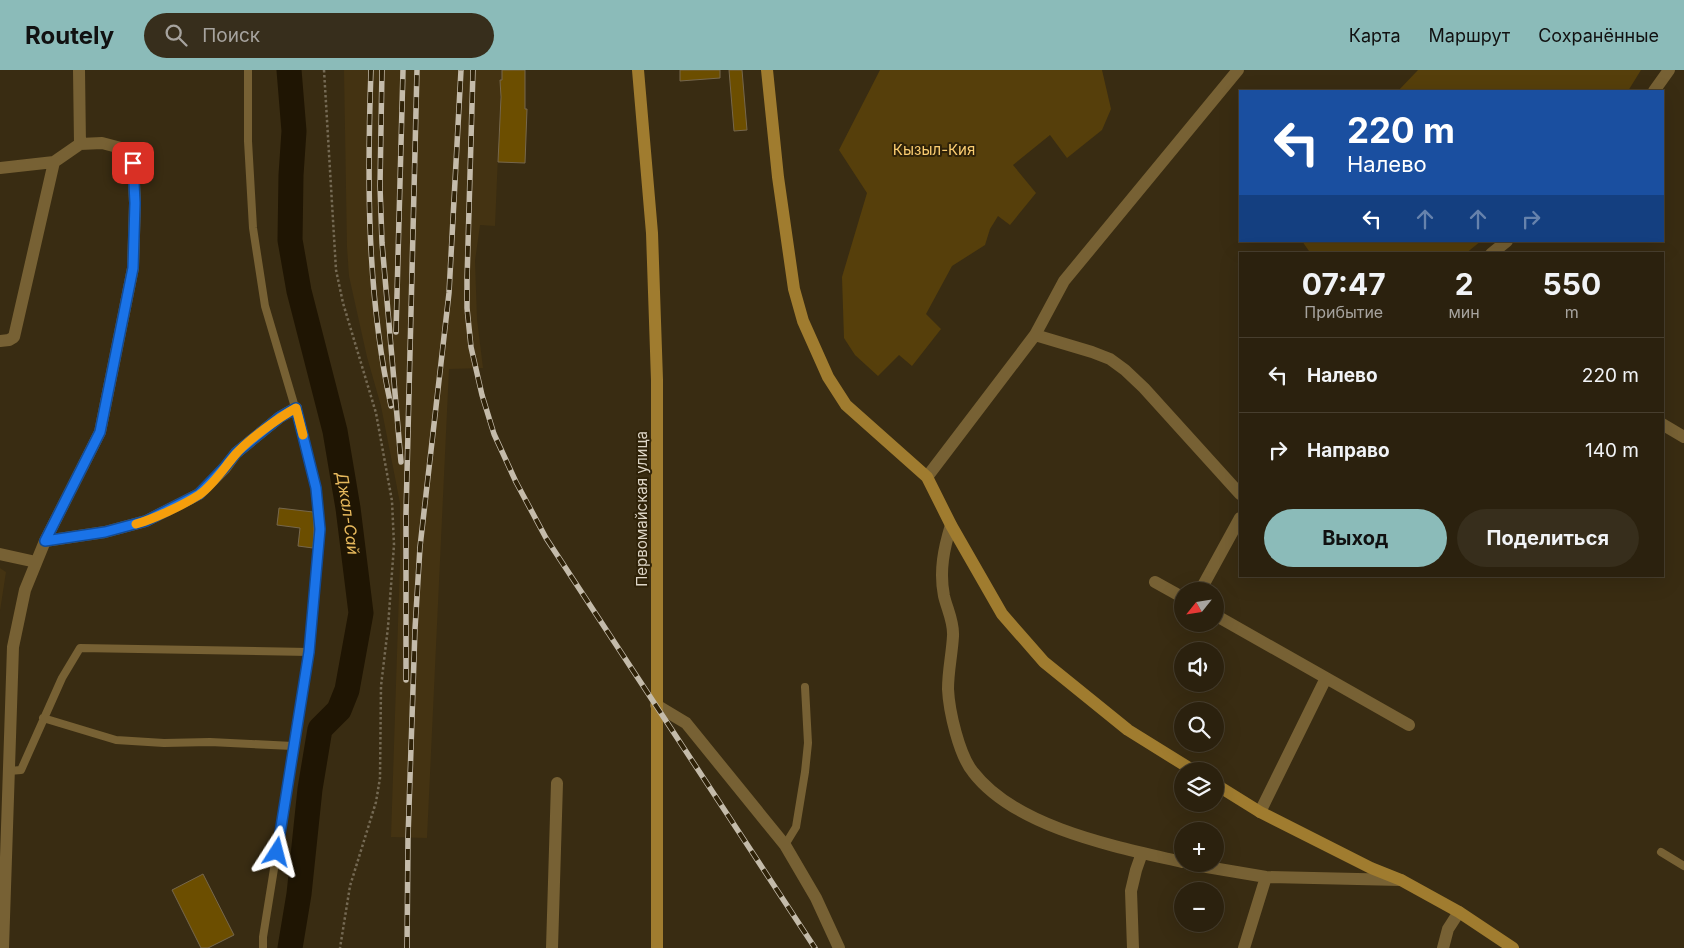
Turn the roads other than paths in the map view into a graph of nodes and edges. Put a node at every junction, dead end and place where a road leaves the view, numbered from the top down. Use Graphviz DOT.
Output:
graph roads {
  1 [pos="79,70"];
  2 [pos="248,70"];
  3 [pos="638,70"];
  4 [pos="767,70"];
  5 [pos="1238,70"];
  6 [pos="1669,70"];
  7 [pos="1655,90"];
  8 [pos="80,144"];
  9 [pos="54,162"];
  10 [pos="0,168"];
  11 [pos="1506,242"];
  12 [pos="1493,252"];
  13 [pos="1035,335"];
  14 [pos="0,341"];
  15 [pos="296,408"];
  16 [pos="1664,425"];
  17 [pos="1684,437"];
  18 [pos="927,477"];
  19 [pos="1239,493"];
  20 [pos="1239,520"];
  21 [pos="951,525"];
  22 [pos="45,541"];
  23 [pos="0,554"];
  24 [pos="36,562"];
  25 [pos="1155,582"];
  26 [pos="1205,582"];
  27 [pos="1174,593"];
  28 [pos="1224,620"];
  29 [pos="309,652"];
  30 [pos="1326,678"];
  31 [pos="805,688"];
  32 [pos="656,705"];
  33 [pos="43,718"];
  34 [pos="1409,725"];
  35 [pos="293,746"];
  36 [pos="1180,762"];
  37 [pos="9,771"];
  38 [pos="557,783"];
  39 [pos="1224,790"];
  40 [pos="1260,812"];
  41 [pos="785,845"];
  42 [pos="1661,852"];
  43 [pos="1142,853"];
  44 [pos="1174,860"];
  45 [pos="1684,866"];
  46 [pos="1224,870"];
  47 [pos="1368,873"];
  48 [pos="1266,877"];
  49 [pos="1459,912"];
  50 [pos="3,948"];
  51 [pos="264,948"];
  52 [pos="552,948"];
  53 [pos="657,948"];
  54 [pos="839,948"];
  55 [pos="1133,948"];
  56 [pos="1244,948"];
  57 [pos="1443,948"];
  58 [pos="1513,948"];
  1 -- 8 [label="street"];
  2 -- 15 [label="lane"];
  3 -- 32 [label="street, Первомайская улица"];
  4 -- 18 [label="street"];
  5 -- 13 [label="street"];
  6 -- 7 [label="street"];
  8 -- 9 [label="street"];
  8 -- 22 [label="street"];
  9 -- 10 [label="street"];
  9 -- 14 [label="street"];
  11 -- 12 [label="street"];
  13 -- 18 [label="street"];
  13 -- 19 [label="street"];
  15 -- 22 [label="street"];
  15 -- 29 [label="lane"];
  16 -- 17 [label="street"];
  18 -- 21 [label="street"];
  20 -- 26 [label="street"];
  21 -- 36 [label="street"];
  21 -- 43 [label="street"];
  22 -- 24 [label="street"];
  23 -- 24 [label="street"];
  24 -- 37 [label="street"];
  25 -- 27 [label="street"];
  28 -- 30 [label="street"];
  29 -- 33 [label="lane"];
  29 -- 35 [label="lane"];
  30 -- 34 [label="street"];
  30 -- 40 [label="street"];
  31 -- 41 [label="lane"];
  32 -- 41 [label="street"];
  32 -- 53 [label="street, Первомайская улица"];
  33 -- 35 [label="lane"];
  33 -- 37 [label="lane"];
  35 -- 51 [label="lane"];
  37 -- 50 [label="street"];
  38 -- 52 [label="street"];
  39 -- 40 [label="street"];
  40 -- 47 [label="street"];
  41 -- 54 [label="street"];
  42 -- 45 [label="lane"];
  43 -- 44 [label="street"];
  43 -- 55 [label="street"];
  46 -- 48 [label="street"];
  47 -- 48 [label="street"];
  47 -- 49 [label="street"];
  48 -- 56 [label="street"];
  49 -- 57 [label="street"];
  49 -- 58 [label="street"];
}
